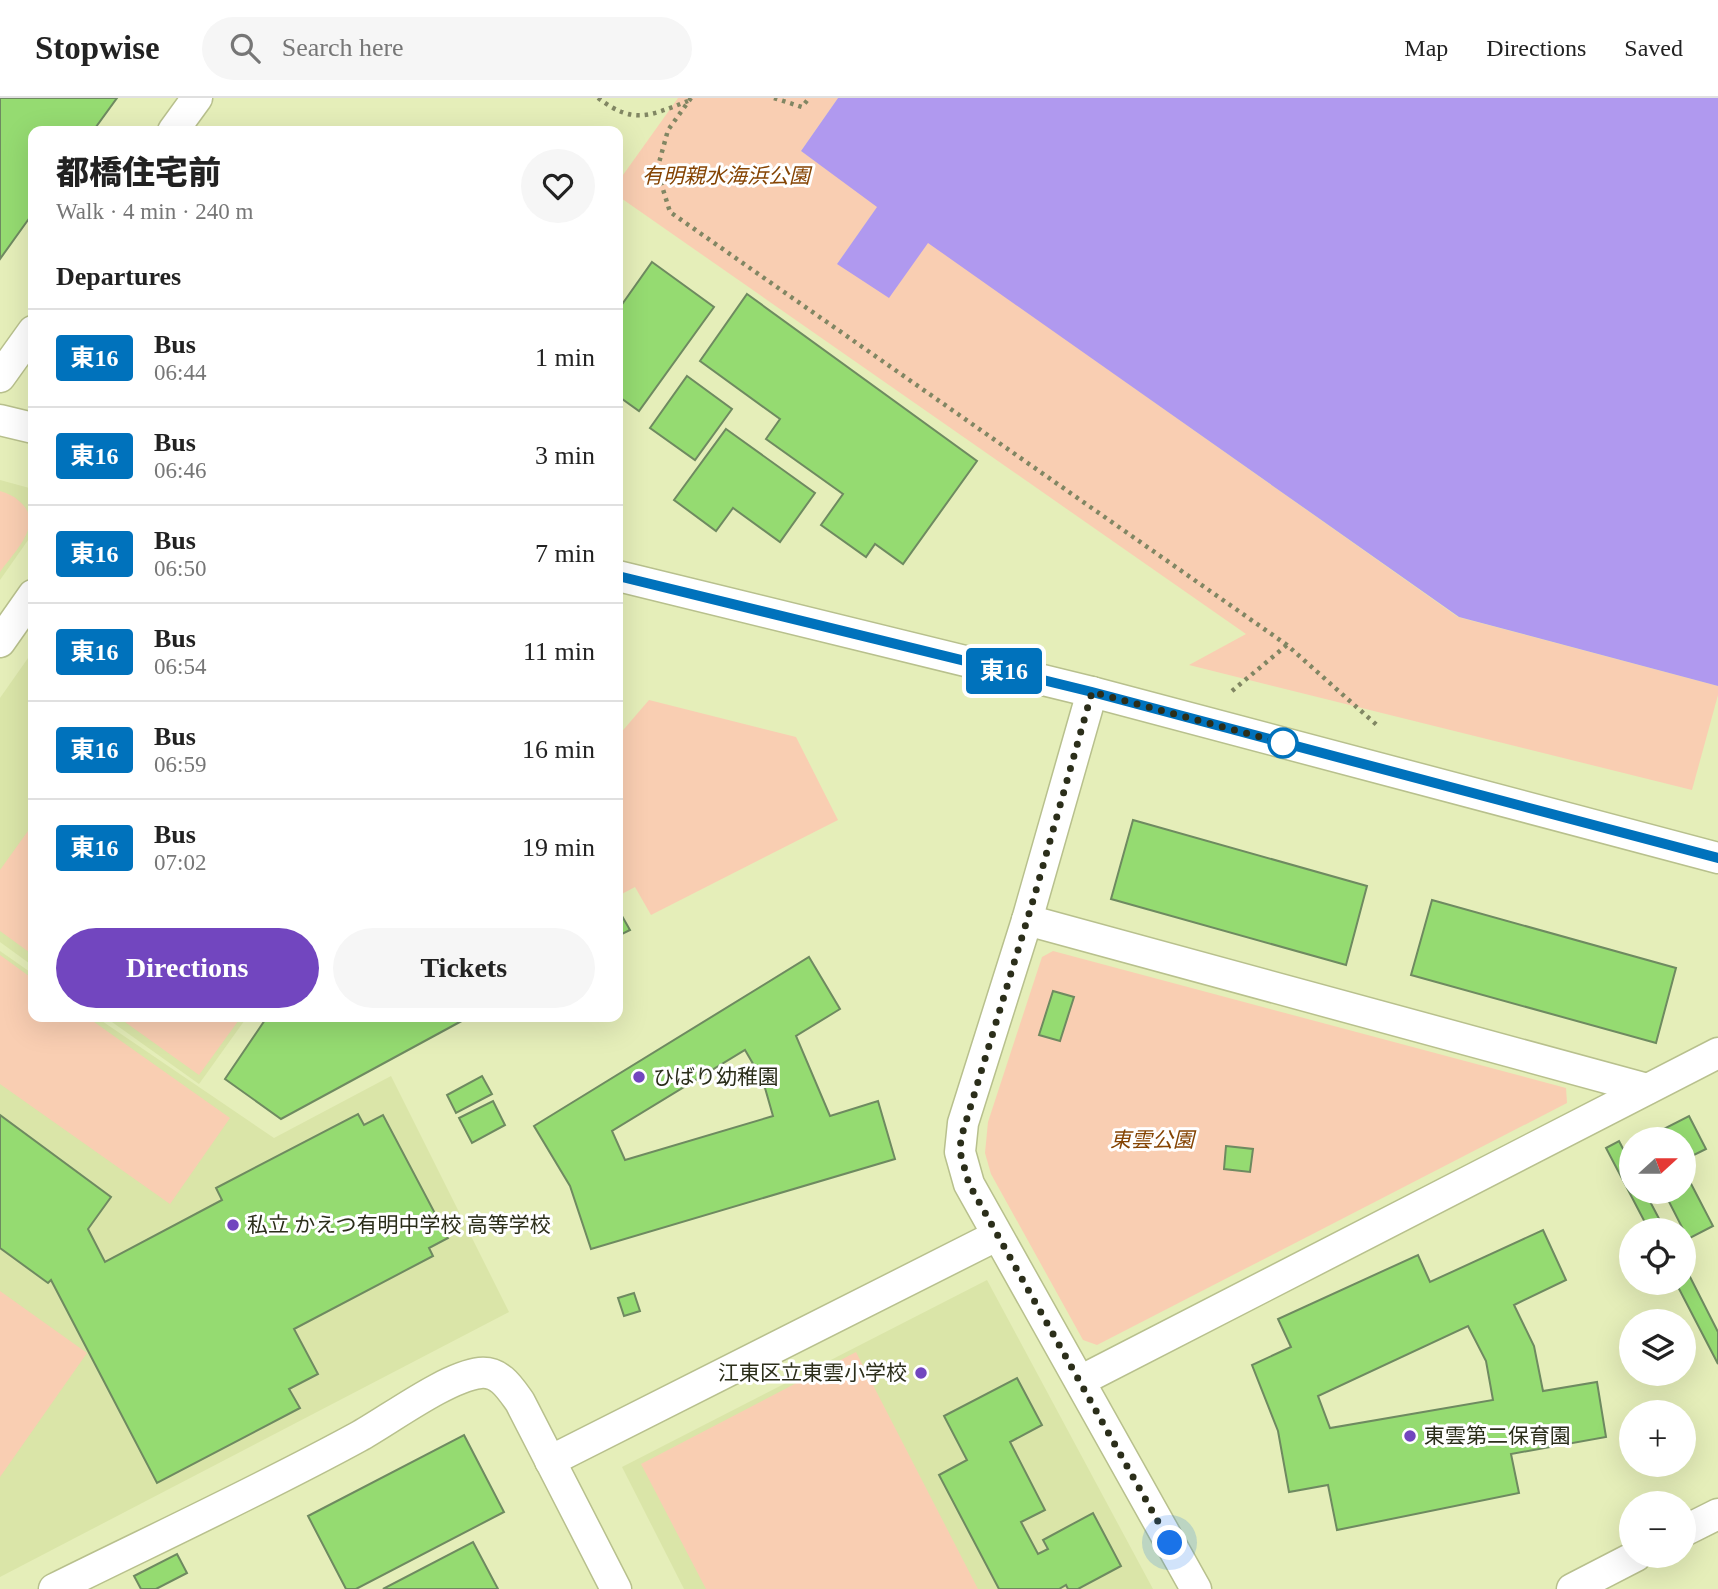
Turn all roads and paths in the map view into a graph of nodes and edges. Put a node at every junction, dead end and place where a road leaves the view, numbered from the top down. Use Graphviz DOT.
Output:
graph roads {
  1 [pos="197,98"];
  2 [pos="598,98"];
  3 [pos="774,98"];
  4 [pos="809,98"];
  5 [pos="690,99"];
  6 [pos="177,126"];
  7 [pos="28,338"];
  8 [pos="0,377"];
  9 [pos="0,420"];
  10 [pos="28,427"];
  11 [pos="623,577"];
  12 [pos="28,602"];
  13 [pos="0,642"];
  14 [pos="1287,645"];
  15 [pos="1232,691"];
  16 [pos="1092,692"];
  17 [pos="1378,727"];
  18 [pos="1718,858"];
  19 [pos="1027,920"];
  20 [pos="1718,1053"];
  21 [pos="1647,1089"];
  22 [pos="996,1236"];
  23 [pos="1080,1381"];
  24 [pos="550,1461"];
  25 [pos="1718,1514"];
  26 [pos="1696,1525"];
  27 [pos="1619,1565"];
  28 [pos="54,1589"];
  29 [pos="616,1589"];
  30 [pos="1196,1589"];
  31 [pos="1572,1589"];
  1 -- 6 [label="street"];
  2 -- 5 [label="path"];
  3 -- 4 [label="path"];
  5 -- 14 [label="path"];
  7 -- 8 [label="street"];
  9 -- 10 [label="street"];
  11 -- 16 [label="street"];
  12 -- 13 [label="street"];
  14 -- 15 [label="path"];
  14 -- 17 [label="path"];
  16 -- 18 [label="street"];
  16 -- 19 [label="street"];
  19 -- 21 [label="street"];
  19 -- 22 [label="street"];
  20 -- 21 [label="street"];
  21 -- 23 [label="street"];
  22 -- 23 [label="street"];
  22 -- 24 [label="street"];
  23 -- 30 [label="street"];
  24 -- 28 [label="street"];
  24 -- 29 [label="street"];
  25 -- 26 [label="street"];
  27 -- 31 [label="street"];
}
